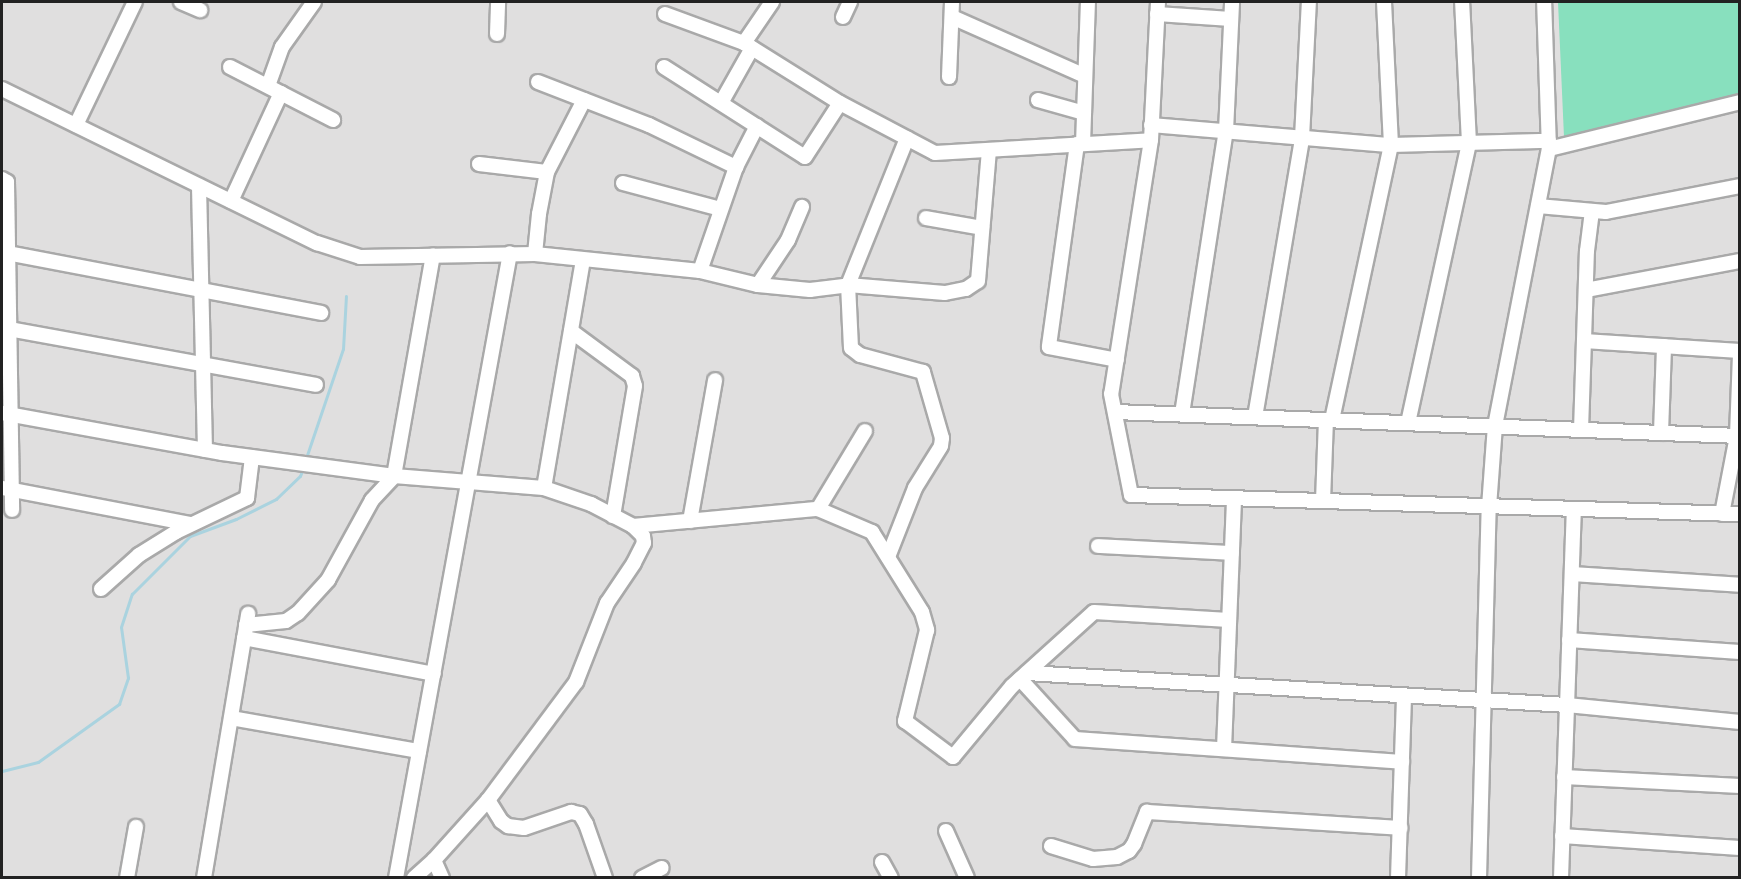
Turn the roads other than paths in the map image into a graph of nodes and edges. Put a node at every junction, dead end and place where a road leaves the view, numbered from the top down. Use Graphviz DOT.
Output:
graph roads {
  1 [pos="135,2"];
  2 [pos="181,2"];
  3 [pos="314,2"];
  4 [pos="498,2"];
  5 [pos="772,2"];
  6 [pos="850,2"];
  7 [pos="952,2"];
  8 [pos="1088,2"];
  9 [pos="1232,2"];
  10 [pos="1310,2"];
  11 [pos="1384,2"];
  12 [pos="1462,2"];
  13 [pos="1544,2"];
  14 [pos="1157,8"];
  15 [pos="200,10"];
  16 [pos="665,14"];
  17 [pos="843,17"];
  18 [pos="952,17"];
  19 [pos="1231,18"];
  20 [pos="497,34"];
  21 [pos="748,46"];
  22 [pos="230,67"];
  23 [pos="664,67"];
  24 [pos="1085,76"];
  25 [pos="949,77"];
  26 [pos="538,82"];
  27 [pos="268,86"];
  28 [pos="2,89"];
  29 [pos="281,93"];
  30 [pos="584,100"];
  31 [pos="1038,100"];
  32 [pos="1740,102"];
  33 [pos="721,103"];
  34 [pos="840,103"];
  35 [pos="1084,113"];
  36 [pos="333,120"];
  37 [pos="76,125"];
  38 [pos="757,126"];
  39 [pos="1151,132"];
  40 [pos="1226,132"];
  41 [pos="907,138"];
  42 [pos="1302,138"];
  43 [pos="1469,143"];
  44 [pos="1080,144"];
  45 [pos="1391,145"];
  46 [pos="1549,145"];
  47 [pos="989,150"];
  48 [pos="479,164"];
  49 [pos="736,166"];
  50 [pos="547,172"];
  51 [pos="2,179"];
  52 [pos="623,183"];
  53 [pos="199,186"];
  54 [pos="1740,186"];
  55 [pos="231,201"];
  56 [pos="1538,206"];
  57 [pos="802,207"];
  58 [pos="721,209"];
  59 [pos="1592,211"];
  60 [pos="926,218"];
  61 [pos="982,228"];
  62 [pos="5,253"];
  63 [pos="510,253"];
  64 [pos="535,254"];
  65 [pos="433,255"];
  66 [pos="583,261"];
  67 [pos="1740,261"];
  68 [pos="700,271"];
  69 [pos="758,285"];
  70 [pos="848,285"];
  71 [pos="201,290"];
  72 [pos="1586,290"];
  73 [pos="321,313"];
  74 [pos="9,329"];
  75 [pos="571,331"];
  76 [pos="1584,341"];
  77 [pos="1664,346"];
  78 [pos="1740,351"];
  79 [pos="1740,356"];
  80 [pos="1117,360"];
  81 [pos="203,365"];
  82 [pos="715,380"];
  83 [pos="316,386"];
  84 [pos="1115,412"];
  85 [pos="6,413"];
  86 [pos="1182,414"];
  87 [pos="1255,417"];
  88 [pos="1329,420"];
  89 [pos="1408,423"];
  90 [pos="1496,426"];
  91 [pos="1581,430"];
  92 [pos="865,431"];
  93 [pos="1661,433"];
  94 [pos="1738,436"];
  95 [pos="205,450"];
  96 [pos="252,457"];
  97 [pos="394,476"];
  98 [pos="470,482"];
  99 [pos="544,488"];
  100 [pos="6,489"];
  101 [pos="1234,498"];
  102 [pos="1323,501"];
  103 [pos="1490,507"];
  104 [pos="818,509"];
  105 [pos="1574,509"];
  106 [pos="12,510"];
  107 [pos="1722,514"];
  108 [pos="1740,514"];
  109 [pos="613,516"];
  110 [pos="690,521"];
  111 [pos="190,524"];
  112 [pos="633,526"];
  113 [pos="1098,546"];
  114 [pos="1232,553"];
  115 [pos="888,557"];
  116 [pos="1572,574"];
  117 [pos="1740,585"];
  118 [pos="101,589"];
  119 [pos="1229,620"];
  120 [pos="246,626"];
  121 [pos="1569,640"];
  122 [pos="1740,652"];
  123 [pos="434,674"];
  124 [pos="1023,676"];
  125 [pos="1226,685"];
  126 [pos="1404,696"];
  127 [pos="1484,700"];
  128 [pos="1567,705"];
  129 [pos="231,718"];
  130 [pos="1740,722"];
  131 [pos="1224,749"];
  132 [pos="419,751"];
  133 [pos="1402,762"];
  134 [pos="1564,777"];
  135 [pos="1740,786"];
  136 [pos="488,800"];
  137 [pos="136,827"];
  138 [pos="1400,828"];
  139 [pos="946,831"];
  140 [pos="1562,836"];
  141 [pos="1051,846"];
  142 [pos="1740,848"];
  143 [pos="434,860"];
  144 [pos="882,862"];
  145 [pos="662,868"];
  146 [pos="127,878"];
  147 [pos="204,878"];
  148 [pos="396,878"];
  149 [pos="414,878"];
  150 [pos="442,878"];
  151 [pos="605,878"];
  152 [pos="642,878"];
  153 [pos="891,878"];
  154 [pos="967,878"];
  155 [pos="1398,878"];
  156 [pos="1479,878"];
  157 [pos="1561,878"];
  1 -- 37 [label="street"];
  2 -- 15 [label="street"];
  3 -- 27 [label="street"];
  4 -- 20 [label="street"];
  5 -- 21 [label="street"];
  6 -- 17 [label="street"];
  7 -- 18 [label="street"];
  8 -- 24 [label="street"];
  9 -- 19 [label="street"];
  10 -- 42 [label="street"];
  11 -- 45 [label="street"];
  12 -- 43 [label="street"];
  13 -- 46 [label="street"];
  14 -- 19 [label="street"];
  14 -- 39 [label="street"];
  16 -- 21 [label="street"];
  18 -- 24 [label="street"];
  18 -- 25 [label="street"];
  19 -- 40 [label="street"];
  21 -- 33 [label="street"];
  21 -- 34 [label="street"];
  22 -- 27 [label="street"];
  23 -- 33 [label="street"];
  24 -- 35 [label="street"];
  26 -- 30 [label="street"];
  27 -- 29 [label="street"];
  28 -- 37 [label="street"];
  29 -- 36 [label="street"];
  29 -- 55 [label="street"];
  30 -- 49 [label="street"];
  30 -- 50 [label="street"];
  31 -- 35 [label="street"];
  32 -- 46 [label="street"];
  33 -- 38 [label="street"];
  34 -- 38 [label="street"];
  34 -- 41 [label="street"];
  35 -- 44 [label="street"];
  37 -- 53 [label="street"];
  38 -- 49 [label="street"];
  39 -- 40 [label="street"];
  39 -- 44 [label="street"];
  39 -- 80 [label="street"];
  40 -- 42 [label="street"];
  40 -- 86 [label="street"];
  41 -- 47 [label="street"];
  41 -- 70 [label="street"];
  42 -- 45 [label="street"];
  42 -- 87 [label="street"];
  43 -- 45 [label="street"];
  43 -- 46 [label="street"];
  43 -- 89 [label="street"];
  44 -- 47 [label="street"];
  44 -- 80 [label="street"];
  45 -- 88 [label="street"];
  46 -- 56 [label="street"];
  47 -- 61 [label="street"];
  48 -- 50 [label="street"];
  49 -- 58 [label="street"];
  50 -- 64 [label="street"];
  51 -- 62 [label="street"];
  52 -- 58 [label="street"];
  53 -- 55 [label="street"];
  53 -- 71 [label="street"];
  54 -- 59 [label="street"];
  55 -- 65 [label="street"];
  56 -- 59 [label="street"];
  56 -- 90 [label="street"];
  57 -- 69 [label="street"];
  58 -- 68 [label="street"];
  59 -- 72 [label="street"];
  60 -- 61 [label="street"];
  61 -- 70 [label="street"];
  62 -- 71 [label="street"];
  62 -- 74 [label="street"];
  63 -- 64 [label="street"];
  63 -- 65 [label="street"];
  63 -- 98 [label="street"];
  64 -- 66 [label="street"];
  65 -- 97 [label="street"];
  66 -- 68 [label="street"];
  66 -- 75 [label="street"];
  67 -- 72 [label="street"];
  68 -- 69 [label="street"];
  69 -- 70 [label="street"];
  70 -- 115 [label="street"];
  71 -- 73 [label="street"];
  71 -- 81 [label="street"];
  72 -- 76 [label="street"];
  74 -- 81 [label="street"];
  74 -- 85 [label="street"];
  75 -- 99 [label="street"];
  75 -- 109 [label="street"];
  76 -- 77 [label="street"];
  76 -- 91 [label="street"];
  77 -- 78 [label="street"];
  77 -- 93 [label="street"];
  79 -- 94 [label="street"];
  80 -- 84 [label="street"];
  81 -- 83 [label="street"];
  81 -- 95 [label="street"];
  82 -- 110 [label="street"];
  84 -- 86 [label="street"];
  84 -- 101 [label="street"];
  85 -- 95 [label="street"];
  85 -- 100 [label="street"];
  86 -- 87 [label="street"];
  87 -- 88 [label="street"];
  88 -- 89 [label="street"];
  88 -- 102 [label="street"];
  89 -- 90 [label="street"];
  90 -- 91 [label="street"];
  90 -- 103 [label="street"];
  91 -- 93 [label="street"];
  92 -- 104 [label="street"];
  93 -- 94 [label="street"];
  94 -- 107 [label="street"];
  95 -- 96 [label="street"];
  96 -- 97 [label="street"];
  96 -- 111 [label="street"];
  97 -- 98 [label="street"];
  97 -- 120 [label="street"];
  98 -- 99 [label="street"];
  98 -- 123 [label="street"];
  99 -- 109 [label="street"];
  100 -- 106 [label="street"];
  100 -- 111 [label="street"];
  101 -- 102 [label="street"];
  101 -- 114 [label="street"];
  102 -- 103 [label="street"];
  103 -- 105 [label="street"];
  103 -- 127 [label="street"];
  104 -- 110 [label="street"];
  104 -- 115 [label="street"];
  105 -- 107 [label="street"];
  105 -- 116 [label="street"];
  107 -- 108 [label="street"];
  109 -- 112 [label="street"];
  110 -- 112 [label="street"];
  111 -- 118 [label="street"];
  112 -- 136 [label="street"];
  113 -- 114 [label="street"];
  114 -- 119 [label="street"];
  115 -- 124 [label="street"];
  116 -- 117 [label="street"];
  116 -- 121 [label="street"];
  119 -- 124 [label="street"];
  119 -- 125 [label="street"];
  120 -- 123 [label="street"];
  120 -- 129 [label="street"];
  121 -- 122 [label="street"];
  121 -- 128 [label="street"];
  123 -- 132 [label="street"];
  124 -- 125 [label="street"];
  124 -- 131 [label="street"];
  125 -- 126 [label="street"];
  125 -- 131 [label="street"];
  126 -- 127 [label="street"];
  126 -- 133 [label="street"];
  127 -- 128 [label="street"];
  127 -- 156 [label="street"];
  128 -- 130 [label="street"];
  128 -- 134 [label="street"];
  129 -- 132 [label="street"];
  129 -- 147 [label="street"];
  131 -- 133 [label="street"];
  132 -- 148 [label="street"];
  133 -- 138 [label="street"];
  134 -- 135 [label="street"];
  134 -- 140 [label="street"];
  136 -- 143 [label="street"];
  136 -- 151 [label="street"];
  137 -- 146 [label="street"];
  138 -- 141 [label="street"];
  138 -- 155 [label="street"];
  139 -- 154 [label="street"];
  140 -- 142 [label="street"];
  140 -- 157 [label="street"];
  143 -- 149 [label="street"];
  143 -- 150 [label="street"];
  144 -- 153 [label="street"];
  145 -- 152 [label="street"];
}
